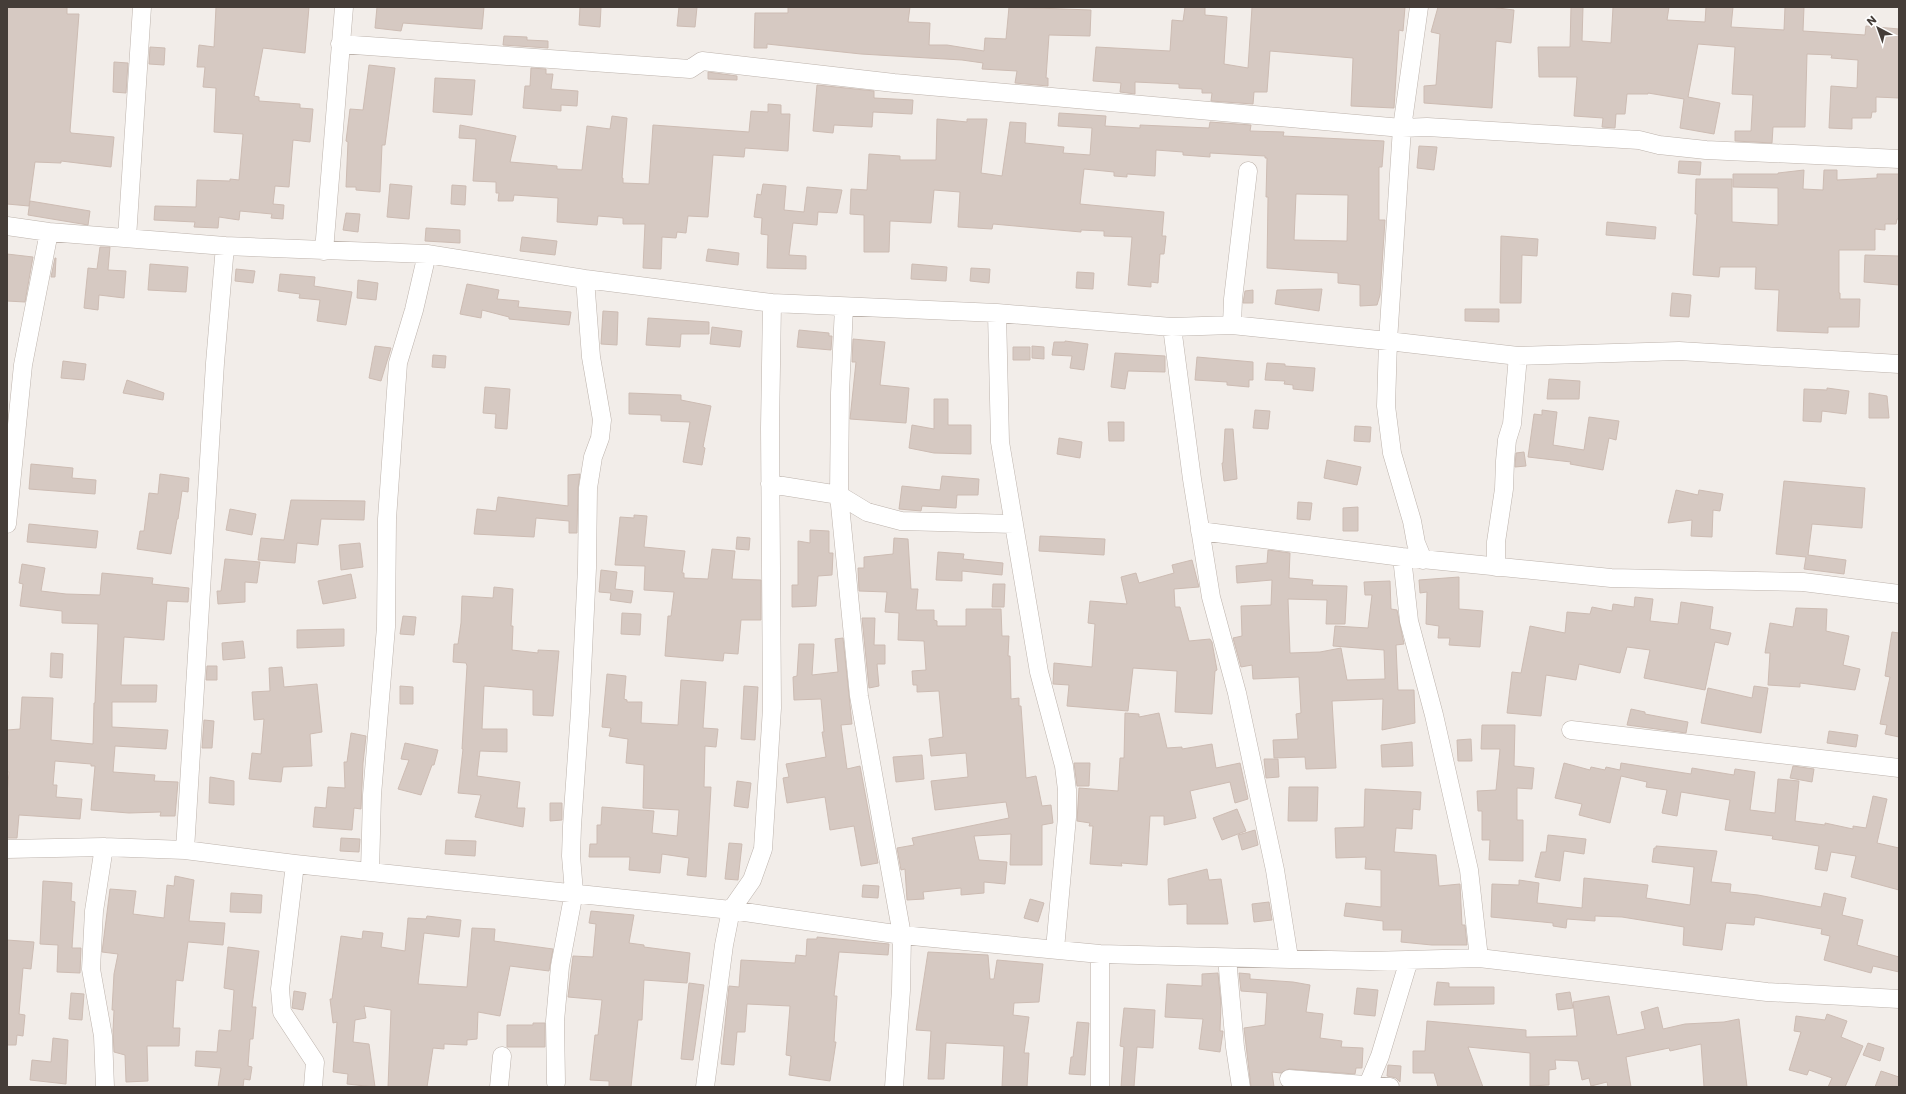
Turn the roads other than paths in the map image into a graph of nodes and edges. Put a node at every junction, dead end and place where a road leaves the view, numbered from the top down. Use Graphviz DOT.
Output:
graph roads {
  1 [pos="142,7"];
  2 [pos="344,7"];
  3 [pos="1419,7"];
  4 [pos="340,44"];
  5 [pos="1402,128"];
  6 [pos="1899,159"];
  7 [pos="1248,170"];
  8 [pos="7,226"];
  9 [pos="49,232"];
  10 [pos="127,238"];
  11 [pos="225,246"];
  12 [pos="324,251"];
  13 [pos="427,254"];
  14 [pos="585,279"];
  15 [pos="772,303"];
  16 [pos="844,307"];
  17 [pos="998,313"];
  18 [pos="1232,325"];
  19 [pos="1172,327"];
  20 [pos="1388,341"];
  21 [pos="1518,356"];
  22 [pos="1899,364"];
  23 [pos="770,484"];
  24 [pos="839,495"];
  25 [pos="7,524"];
  26 [pos="1014,524"];
  27 [pos="1200,530"];
  28 [pos="1402,557"];
  29 [pos="1423,560"];
  30 [pos="1496,567"];
  31 [pos="1899,594"];
  32 [pos="1571,730"];
  33 [pos="1899,768"];
  34 [pos="104,847"];
  35 [pos="7,849"];
  36 [pos="185,850"];
  37 [pos="295,864"];
  38 [pos="370,872"];
  39 [pos="574,892"];
  40 [pos="731,910"];
  41 [pos="902,935"];
  42 [pos="1055,949"];
  43 [pos="1100,954"];
  44 [pos="1227,958"];
  45 [pos="1289,958"];
  46 [pos="1479,958"];
  47 [pos="1409,960"];
  48 [pos="1899,999"];
  49 [pos="502,1056"];
  50 [pos="1289,1079"];
  51 [pos="556,1083"];
  52 [pos="1367,1086"];
  53 [pos="105,1087"];
  54 [pos="313,1087"];
  55 [pos="499,1087"];
  56 [pos="705,1087"];
  57 [pos="894,1087"];
  58 [pos="1100,1087"];
  59 [pos="1241,1087"];
  60 [pos="1390,1087"];
  1 -- 10 [label="street"];
  2 -- 4 [label="street"];
  3 -- 5 [label="street"];
  4 -- 5 [label="street"];
  4 -- 12 [label="street"];
  5 -- 6 [label="street"];
  5 -- 20 [label="street"];
  7 -- 18 [label="street"];
  8 -- 9 [label="street"];
  9 -- 10 [label="street"];
  9 -- 25 [label="street"];
  10 -- 11 [label="street"];
  11 -- 12 [label="street"];
  11 -- 36 [label="street"];
  12 -- 13 [label="street"];
  13 -- 14 [label="street"];
  13 -- 38 [label="street"];
  14 -- 15 [label="street"];
  14 -- 39 [label="street"];
  15 -- 16 [label="street"];
  15 -- 23 [label="street"];
  16 -- 17 [label="street"];
  16 -- 24 [label="street"];
  17 -- 19 [label="street"];
  17 -- 26 [label="street"];
  18 -- 19 [label="street"];
  18 -- 20 [label="street"];
  19 -- 27 [label="street"];
  20 -- 21 [label="street"];
  20 -- 29 [label="street"];
  21 -- 22 [label="street"];
  21 -- 30 [label="street"];
  23 -- 24 [label="street"];
  23 -- 40 [label="street"];
  24 -- 26 [label="street"];
  24 -- 41 [label="street"];
  26 -- 42 [label="street"];
  27 -- 28 [label="street"];
  27 -- 45 [label="street"];
  28 -- 29 [label="street"];
  28 -- 46 [label="street"];
  29 -- 30 [label="street"];
  30 -- 31 [label="street"];
  32 -- 33 [label="street"];
  34 -- 35 [label="street"];
  34 -- 36 [label="street"];
  34 -- 53 [label="street"];
  36 -- 37 [label="street"];
  37 -- 38 [label="street"];
  37 -- 54 [label="street"];
  38 -- 39 [label="street"];
  39 -- 40 [label="street"];
  39 -- 51 [label="street"];
  40 -- 41 [label="street"];
  40 -- 56 [label="street"];
  41 -- 42 [label="street"];
  41 -- 57 [label="street"];
  42 -- 43 [label="street"];
  43 -- 44 [label="street"];
  43 -- 58 [label="street"];
  44 -- 45 [label="street"];
  44 -- 59 [label="street"];
  45 -- 47 [label="street"];
  46 -- 47 [label="street"];
  46 -- 48 [label="street"];
  47 -- 52 [label="street"];
  49 -- 55 [label="street"];
  50 -- 52 [label="street"];
  52 -- 60 [label="street"];
}
